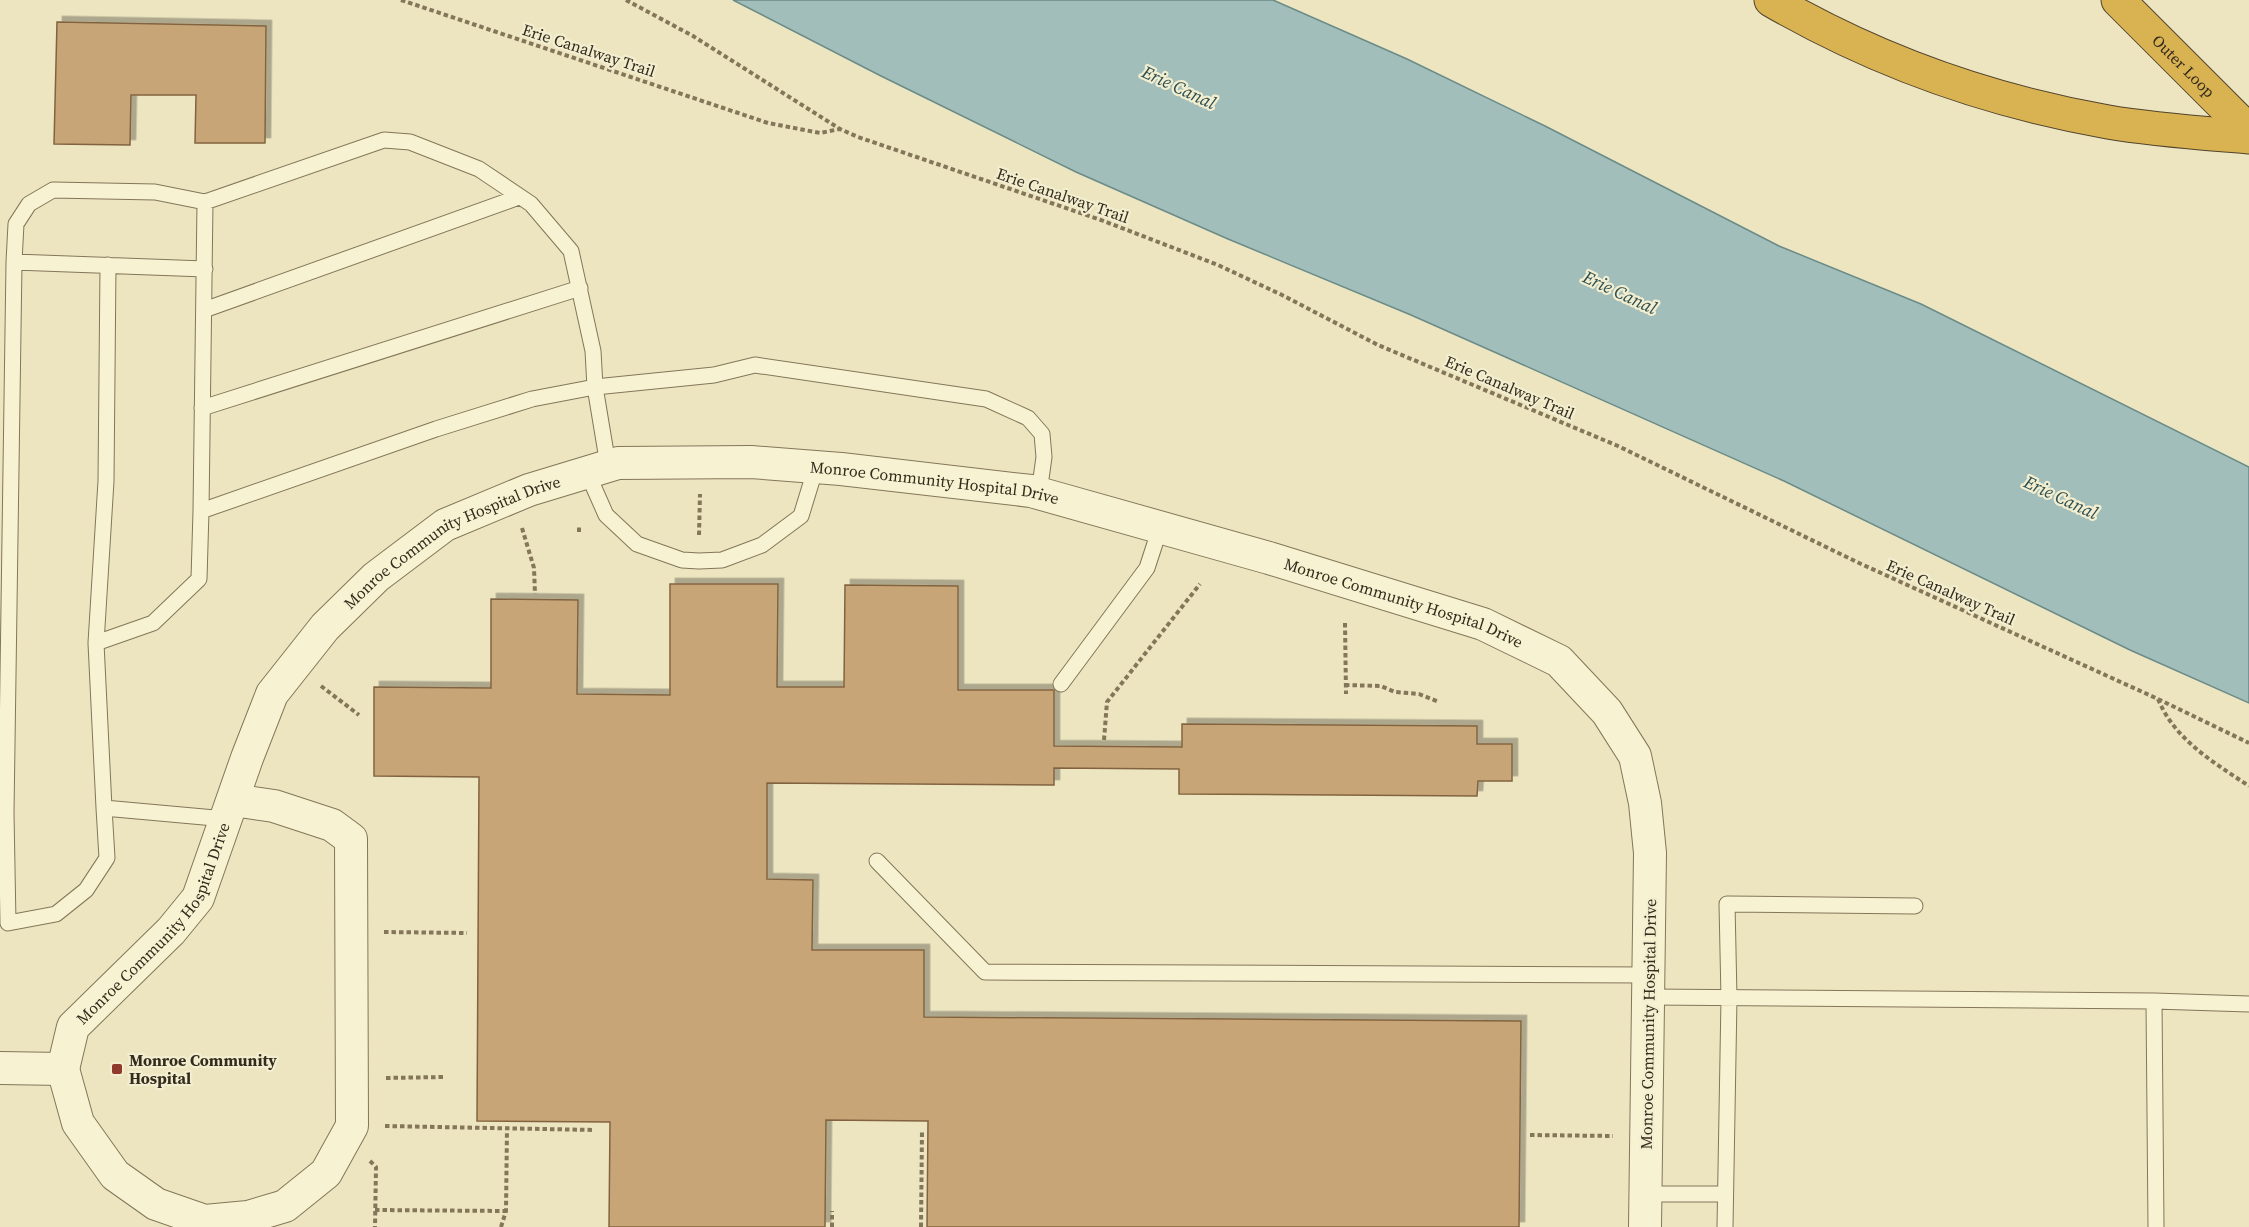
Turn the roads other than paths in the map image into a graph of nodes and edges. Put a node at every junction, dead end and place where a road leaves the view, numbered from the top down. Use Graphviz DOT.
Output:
graph roads {
  1 [pos="1772,0"];
  2 [pos="2106,0"];
  3 [pos="2118,0"];
  4 [pos="2191,75"];
  5 [pos="2249,131"];
  6 [pos="2249,137"];
  7 [pos="519,196"];
  8 [pos="205,202"];
  9 [pos="15,262"];
  10 [pos="108,265"];
  11 [pos="205,269"];
  12 [pos="580,288"];
  13 [pos="204,310"];
  14 [pos="595,387"];
  15 [pos="202,408"];
  16 [pos="816,467"];
  17 [pos="598,469"];
  18 [pos="1039,493"];
  19 [pos="201,511"];
  20 [pos="5,513"];
  21 [pos="1160,528"];
  22 [pos="96,643"];
  23 [pos="1061,684"];
  24 [pos="104,808"];
  25 [pos="230,809"];
  26 [pos="877,861"];
  27 [pos="1915,906"];
  28 [pos="1649,986"];
  29 [pos="1729,998"];
  30 [pos="2154,1001"];
  31 [pos="2249,1004"];
  32 [pos="0,1068"];
  33 [pos="63,1069"];
  34 [pos="1646,1194"];
  35 [pos="1725,1194"];
  36 [pos="1645,1227"];
  37 [pos="1725,1227"];
  38 [pos="2156,1227"];
  1 -- 6 [label="highway"];
  2 -- 4 [label="highway"];
  3 -- 4 [label="highway, Outer Loop"];
  4 -- 5 [label="highway, Outer Loop"];
  7 -- 8 [label="lane"];
  7 -- 12 [label="lane"];
  7 -- 13 [label="lane"];
  8 -- 9 [label="lane"];
  8 -- 11 [label="lane"];
  9 -- 10 [label="lane"];
  9 -- 20 [label="lane"];
  10 -- 11 [label="lane"];
  10 -- 22 [label="lane"];
  11 -- 13 [label="lane"];
  12 -- 14 [label="lane"];
  12 -- 15 [label="lane"];
  13 -- 15 [label="lane"];
  14 -- 17 [label="lane"];
  14 -- 18 [label="lane"];
  14 -- 19 [label="lane"];
  15 -- 19 [label="lane"];
  16 -- 17 [label="street, Monroe Community Hospital Drive"];
  16 -- 17 [label="lane"];
  16 -- 18 [label="street, Monroe Community Hospital Drive"];
  17 -- 25 [label="street, Monroe Community Hospital Drive"];
  18 -- 21 [label="street, Monroe Community Hospital Drive"];
  19 -- 22 [label="lane"];
  20 -- 24 [label="lane"];
  21 -- 23 [label="lane"];
  21 -- 28 [label="street, Monroe Community Hospital Drive"];
  22 -- 24 [label="lane"];
  24 -- 25 [label="lane"];
  25 -- 33 [label="street, Monroe Community Hospital Drive"];
  25 -- 33 [label="street"];
  26 -- 28 [label="lane"];
  27 -- 29 [label="lane"];
  28 -- 29 [label="lane"];
  28 -- 34 [label="street, Monroe Community Hospital Drive"];
  29 -- 30 [label="lane"];
  29 -- 35 [label="lane"];
  30 -- 31 [label="lane"];
  30 -- 38 [label="lane"];
  32 -- 33 [label="street"];
  34 -- 35 [label="lane"];
  34 -- 36 [label="street, Monroe Community Hospital Drive"];
  35 -- 37 [label="lane"];
}
